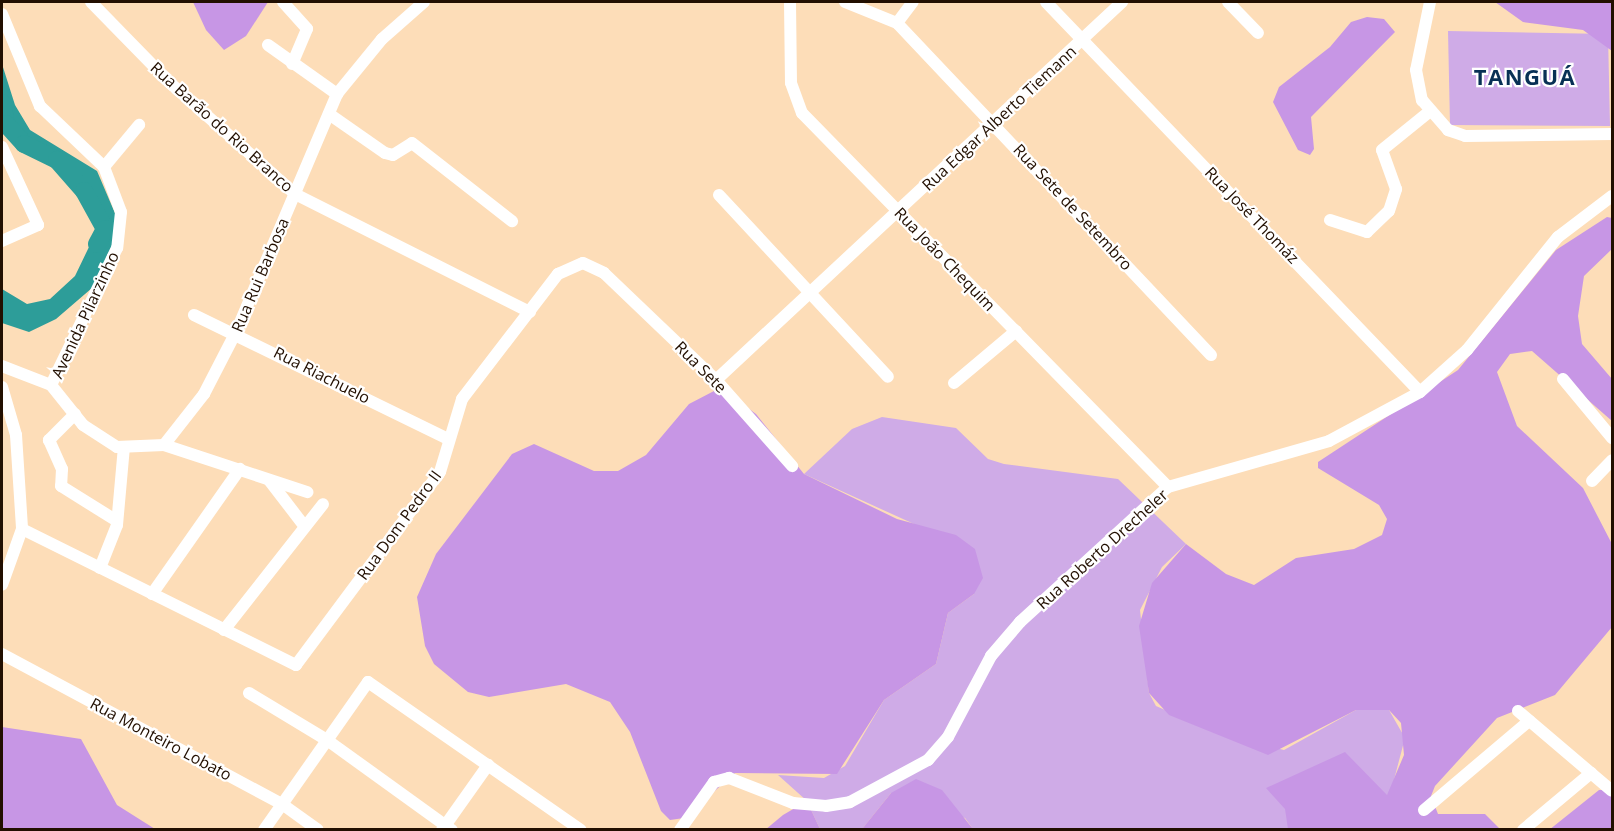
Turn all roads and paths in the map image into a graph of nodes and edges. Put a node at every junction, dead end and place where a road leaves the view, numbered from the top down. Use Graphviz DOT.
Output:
graph roads {
  1 [pos="91,2"];
  2 [pos="283,2"];
  3 [pos="424,2"];
  4 [pos="790,2"];
  5 [pos="845,2"];
  6 [pos="913,2"];
  7 [pos="1046,2"];
  8 [pos="1122,2"];
  9 [pos="1228,2"];
  10 [pos="1430,2"];
  11 [pos="2,14"];
  12 [pos="897,23"];
  13 [pos="1258,33"];
  14 [pos="1084,39"];
  15 [pos="268,45"];
  16 [pos="292,64"];
  17 [pos="337,94"];
  18 [pos="1429,112"];
  19 [pos="329,114"];
  20 [pos="994,121"];
  21 [pos="139,125"];
  22 [pos="1612,134"];
  23 [pos="2,147"];
  24 [pos="104,167"];
  25 [pos="295,194"];
  26 [pos="719,195"];
  27 [pos="1612,196"];
  28 [pos="899,212"];
  29 [pos="1330,220"];
  30 [pos="512,221"];
  31 [pos="2,241"];
  32 [pos="604,273"];
  33 [pos="810,294"];
  34 [pos="530,312"];
  35 [pos="194,315"];
  36 [pos="1016,331"];
  37 [pos="236,332"];
  38 [pos="1211,355"];
  39 [pos="2,366"];
  40 [pos="888,377"];
  41 [pos="1563,379"];
  42 [pos="716,380"];
  43 [pos="954,383"];
  44 [pos="51,385"];
  45 [pos="2,387"];
  46 [pos="1420,392"];
  47 [pos="75,414"];
  48 [pos="1612,438"];
  49 [pos="448,439"];
  50 [pos="164,445"];
  51 [pos="124,447"];
  52 [pos="1612,460"];
  53 [pos="792,466"];
  54 [pos="240,469"];
  55 [pos="268,479"];
  56 [pos="1592,481"];
  57 [pos="1168,487"];
  58 [pos="307,492"];
  59 [pos="323,504"];
  60 [pos="117,521"];
  61 [pos="303,523"];
  62 [pos="22,529"];
  63 [pos="100,568"];
  64 [pos="2,585"];
  65 [pos="152,594"];
  66 [pos="224,630"];
  67 [pos="2,654"];
  68 [pos="249,693"];
  69 [pos="1518,711"];
  70 [pos="1529,721"];
  71 [pos="327,740"];
  72 [pos="488,765"];
  73 [pos="1591,773"];
  74 [pos="1612,791"];
  75 [pos="282,804"];
  76 [pos="1424,810"];
  77 [pos="447,828"];
  78 [pos="264,830"];
  79 [pos="318,830"];
  80 [pos="581,830"];
  81 [pos="680,830"];
  82 [pos="1523,830"];
  1 -- 25 [label="street, Rua Barão do Rio Branco"];
  2 -- 16 [label="street"];
  3 -- 17 [label="street, Rua Rui Barbosa"];
  4 -- 28 [label="street, Rua João Chequim"];
  5 -- 12 [label="street, Rua Sete de Setembro"];
  6 -- 12 [label="street"];
  7 -- 14 [label="street, Rua José Thomáz"];
  8 -- 14 [label="street, Rua Edgar Alberto Tiemann"];
  9 -- 13 [label="street"];
  10 -- 18 [label="street"];
  11 -- 24 [label="street, Avenida Pilarzinho"];
  12 -- 20 [label="street, Rua Sete de Setembro"];
  14 -- 20 [label="street, Rua Edgar Alberto Tiemann"];
  14 -- 46 [label="street, Rua José Thomáz"];
  15 -- 16 [label="street"];
  16 -- 17 [label="street"];
  17 -- 19 [label="street, Rua Rui Barbosa"];
  18 -- 22 [label="street"];
  18 -- 29 [label="street"];
  19 -- 25 [label="street, Rua Rui Barbosa"];
  19 -- 30 [label="street"];
  20 -- 28 [label="street, Rua Edgar Alberto Tiemann"];
  20 -- 38 [label="street, Rua Sete de Setembro"];
  21 -- 24 [label="street"];
  23 -- 31 [label="street"];
  24 -- 44 [label="street, Avenida Pilarzinho"];
  25 -- 34 [label="street, Rua Barão do Rio Branco"];
  25 -- 37 [label="street, Rua Rui Barbosa"];
  26 -- 33 [label="street"];
  27 -- 46 [label="street, Rua Roberto Drecheler"];
  28 -- 33 [label="street, Rua Edgar Alberto Tiemann"];
  28 -- 36 [label="street, Rua João Chequim"];
  32 -- 34 [label="street, Rua Dom Pedro II"];
  32 -- 42 [label="street, Rua Sete"];
  33 -- 40 [label="street"];
  33 -- 42 [label="street, Rua Edgar Alberto Tiemann"];
  34 -- 49 [label="street, Rua Dom Pedro II"];
  35 -- 37 [label="street, Rua Riachuelo"];
  36 -- 43 [label="street"];
  36 -- 57 [label="street, Rua João Chequim"];
  37 -- 49 [label="street, Rua Riachuelo"];
  37 -- 50 [label="street, Rua Rui Barbosa"];
  39 -- 44 [label="street, Avenida Pilarzinho"];
  41 -- 48 [label="street"];
  42 -- 53 [label="street, Rua Sete"];
  44 -- 47 [label="street"];
  45 -- 62 [label="street"];
  46 -- 57 [label="street, Rua Roberto Drecheler"];
  47 -- 51 [label="street"];
  47 -- 60 [label="street"];
  49 -- 66 [label="street, Rua Dom Pedro II"];
  50 -- 51 [label="street"];
  50 -- 54 [label="street"];
  51 -- 60 [label="street"];
  52 -- 56 [label="street"];
  54 -- 55 [label="street"];
  54 -- 65 [label="street"];
  55 -- 58 [label="street"];
  55 -- 61 [label="street"];
  57 -- 81 [label="street, Rua Roberto Drecheler"];
  59 -- 61 [label="street"];
  60 -- 63 [label="street"];
  61 -- 66 [label="street"];
  62 -- 63 [label="street"];
  62 -- 64 [label="street"];
  63 -- 65 [label="street"];
  65 -- 66 [label="street"];
  67 -- 75 [label="street, Rua Monteiro Lobato"];
  68 -- 71 [label="street"];
  69 -- 70 [label="street"];
  70 -- 73 [label="street"];
  70 -- 76 [label="street"];
  71 -- 72 [label="street"];
  71 -- 75 [label="street"];
  71 -- 77 [label="street"];
  72 -- 77 [label="street"];
  72 -- 80 [label="street"];
  73 -- 74 [label="street"];
  73 -- 82 [label="street"];
  75 -- 78 [label="street"];
  75 -- 79 [label="street, Rua Monteiro Lobato"];
}
